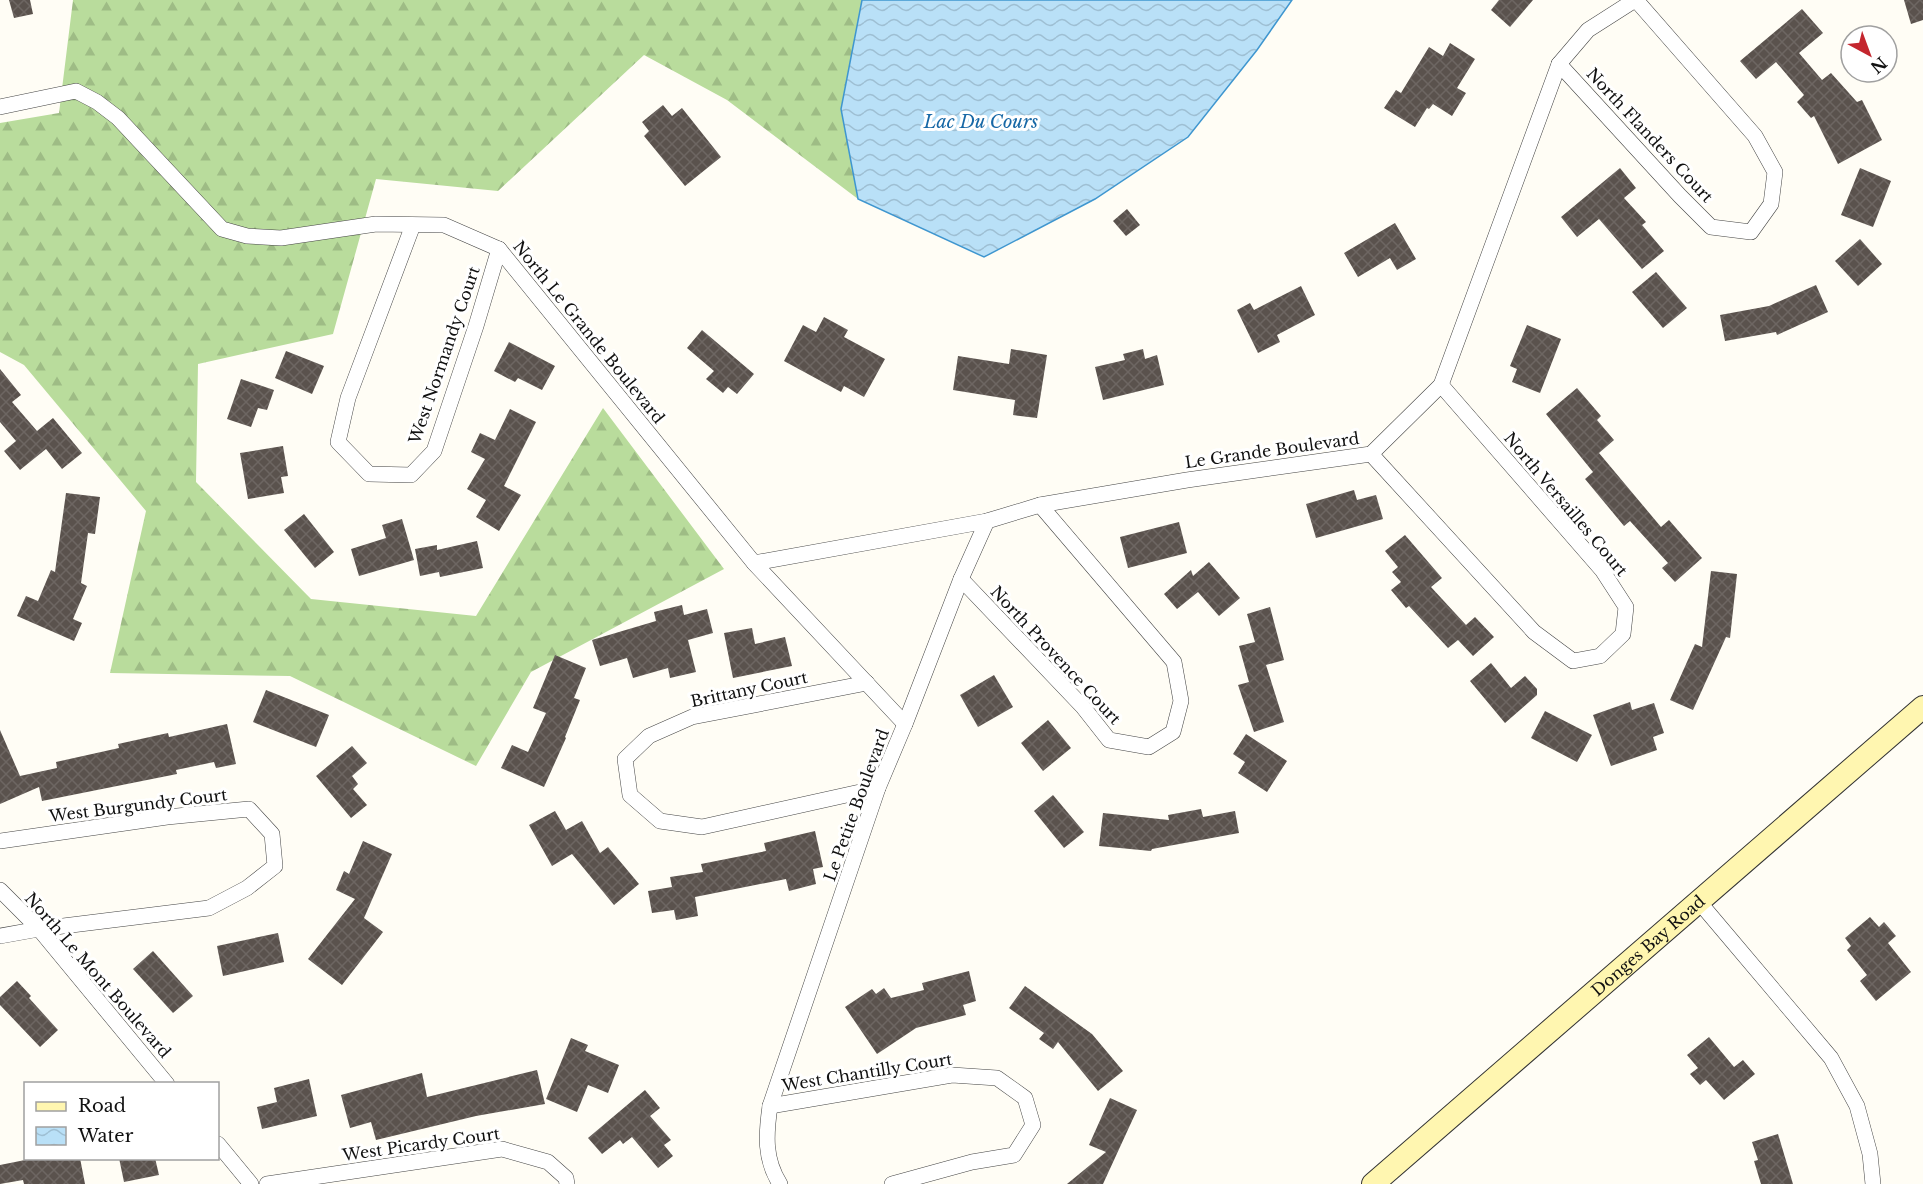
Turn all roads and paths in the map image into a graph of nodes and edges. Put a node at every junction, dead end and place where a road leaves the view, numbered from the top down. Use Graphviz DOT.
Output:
graph roads {
  1 [pos="1636,0"];
  2 [pos="1559,64"];
  3 [pos="0,107"];
  4 [pos="413,225"];
  5 [pos="499,249"];
  6 [pos="1441,385"];
  7 [pos="1371,454"];
  8 [pos="1040,505"];
  9 [pos="987,521"];
  10 [pos="754,563"];
  11 [pos="960,579"];
  12 [pos="867,683"];
  13 [pos="1923,707"];
  14 [pos="905,724"];
  15 [pos="878,788"];
  16 [pos="0,841"];
  17 [pos="0,890"];
  18 [pos="1700,903"];
  19 [pos="39,929"];
  20 [pos="0,936"];
  21 [pos="166,1082"];
  22 [pos="770,1106"];
  23 [pos="219,1145"];
  24 [pos="251,1184"];
  25 [pos="267,1184"];
  26 [pos="567,1184"];
  27 [pos="780,1184"];
  28 [pos="892,1184"];
  29 [pos="1373,1184"];
  30 [pos="1873,1184"];
  1 -- 2 [label="street, Le Grande Boulevard"];
  1 -- 2 [label="street, North Flanders Court"];
  2 -- 6 [label="street, Le Grande Boulevard"];
  3 -- 4 [label="street, North Le Grande Boulevard"];
  4 -- 5 [label="street, North Le Grande Boulevard"];
  4 -- 5 [label="street, West Normandy Court"];
  5 -- 10 [label="street, North Le Grande Boulevard"];
  6 -- 7 [label="street, Le Grande Boulevard"];
  6 -- 7 [label="street, North Versailles Court"];
  7 -- 8 [label="street, Le Grande Boulevard"];
  8 -- 9 [label="street, Le Grande Boulevard"];
  8 -- 11 [label="street, North Provence Court"];
  9 -- 10 [label="street, Le Grande Boulevard"];
  9 -- 11 [label="street, Le Petite Boulevard"];
  10 -- 12 [label="street, North Le Grande Boulevard"];
  11 -- 14 [label="street, Le Petite Boulevard"];
  12 -- 14 [label="street, North Le Grande Boulevard"];
  12 -- 15 [label="street, Brittany Court"];
  13 -- 18 [label="street, Donges Bay Road"];
  14 -- 15 [label="street, Le Petite Boulevard"];
  15 -- 22 [label="street, Le Petite Boulevard"];
  16 -- 19 [label="street, West Burgundy Court"];
  17 -- 19 [label="street, North Le Mont Boulevard"];
  18 -- 29 [label="street, Donges Bay Road"];
  18 -- 30 [label="street"];
  19 -- 20 [label="street, West Burgundy Court"];
  19 -- 21 [label="street, North Le Mont Boulevard"];
  22 -- 27 [label="street, Le Petite Boulevard"];
  22 -- 28 [label="street, West Chantilly Court"];
  23 -- 24 [label="street"];
  25 -- 26 [label="street, West Picardy Court"];
}
